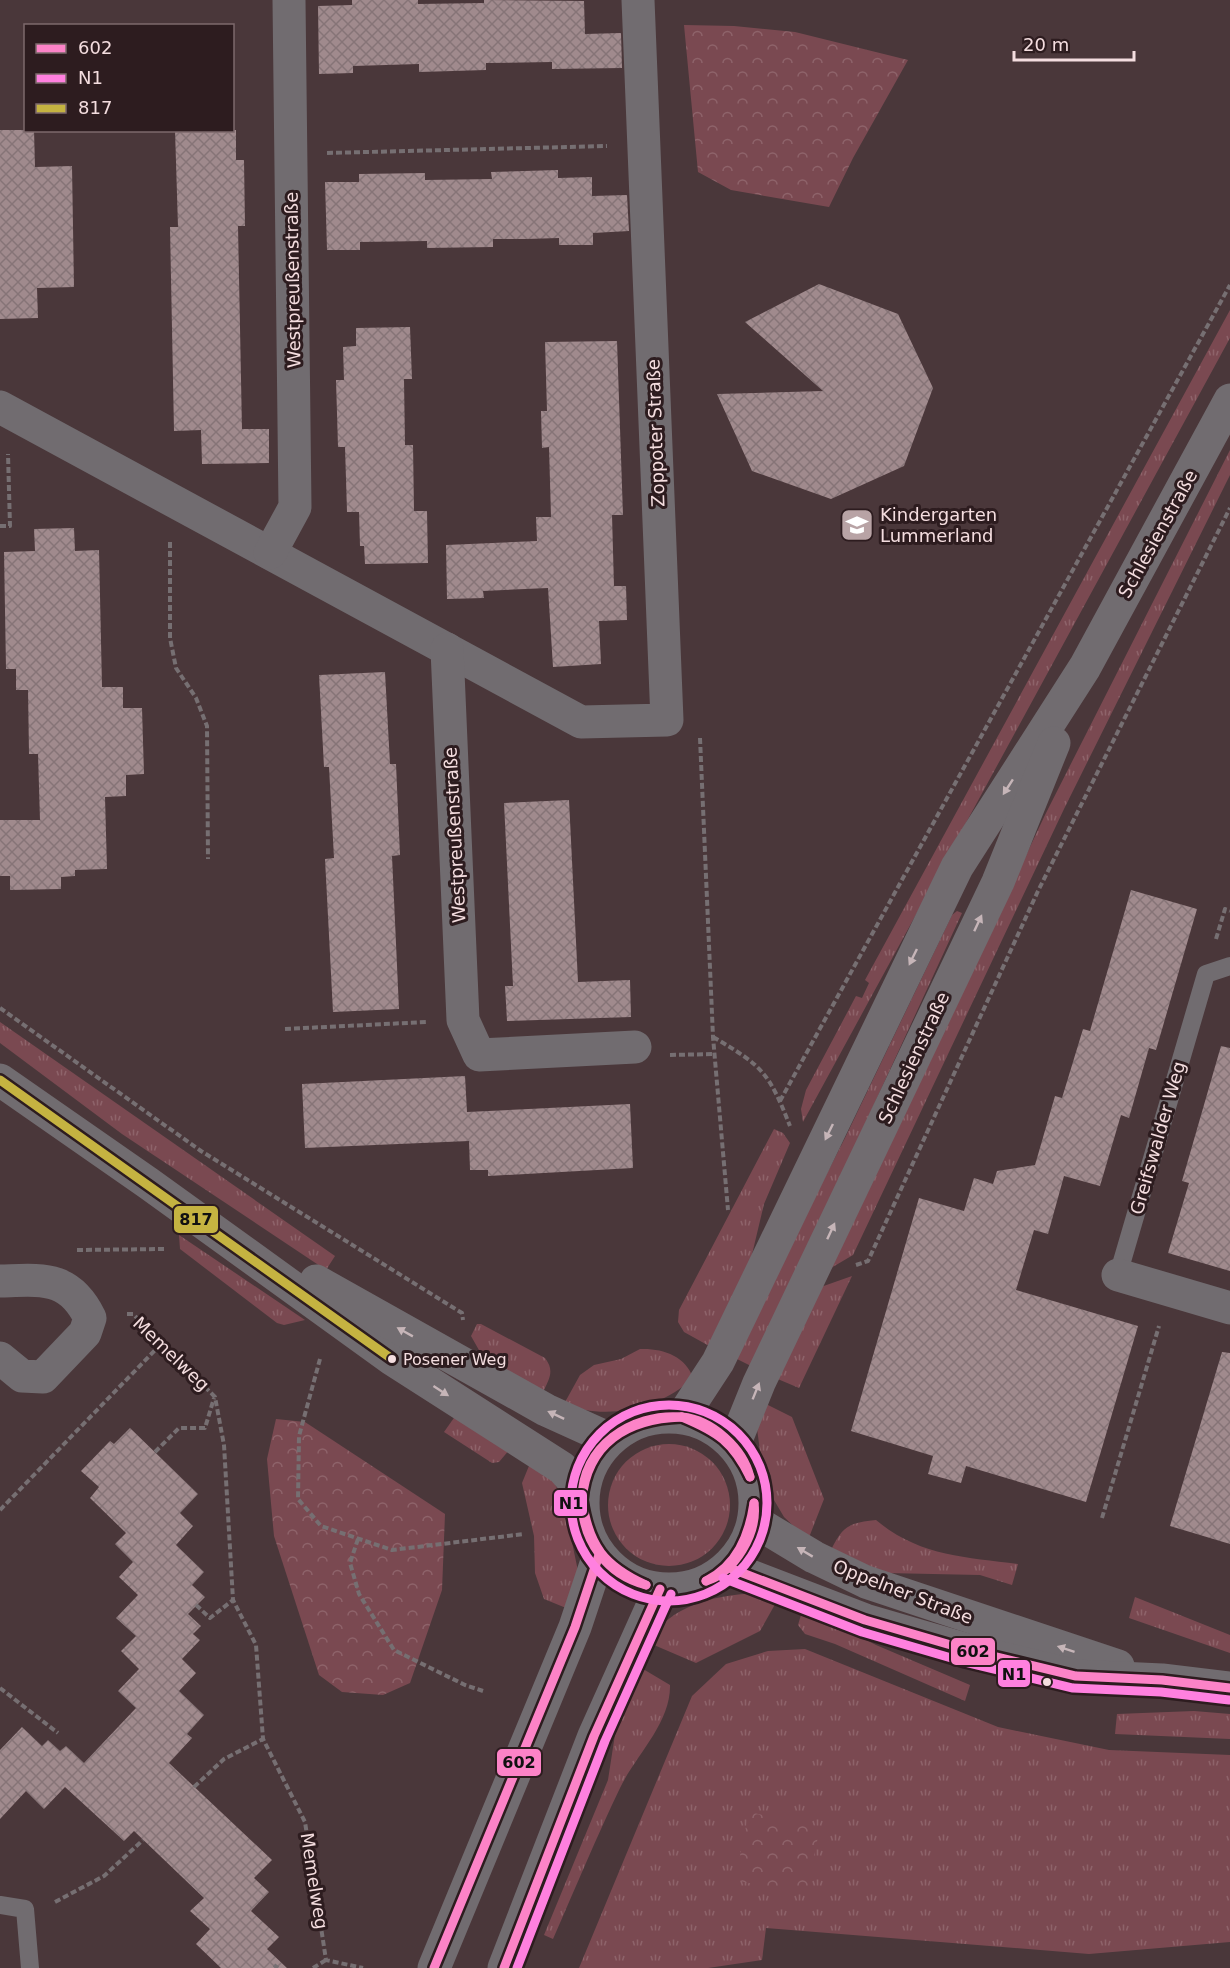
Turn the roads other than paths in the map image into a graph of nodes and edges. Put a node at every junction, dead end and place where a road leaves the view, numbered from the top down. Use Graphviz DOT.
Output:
graph roads {
  1 [pos="289,0"];
  2 [pos="638,0"];
  3 [pos="1230,400"];
  4 [pos="3,409"];
  5 [pos="270,553"];
  6 [pos="447,649"];
  7 [pos="1085,667"];
  8 [pos="1230,966"];
  9 [pos="635,1047"];
  10 [pos="0,1080"];
  11 [pos="148,1183"];
  12 [pos="1118,1275"];
  13 [pos="0,1281"];
  14 [pos="1230,1308"];
  15 [pos="0,1358"];
  16 [pos="682,1417"];
  17 [pos="609,1439"];
  18 [pos="734,1445"];
  19 [pos="582,1491"];
  20 [pos="754,1521"];
  21 [pos="599,1555"];
  22 [pos="727,1567"];
  23 [pos="660,1589"];
  24 [pos="1162,1680"];
  25 [pos="1230,1688"];
  26 [pos="0,1905"];
  27 [pos="30,1968"];
  28 [pos="434,1968"];
  29 [pos="504,1968"];
  1 -- 5 [label="street, Westpreußenstraße"];
  2 -- 6 [label="street, Zoppoter Straße"];
  3 -- 7 [label="street, Schlesienstraße"];
  4 -- 5 [label="street"];
  5 -- 6 [label="street"];
  6 -- 9 [label="street, Westpreußenstraße"];
  7 -- 16 [label="street, Schlesienstraße, one-way"];
  18 -- 7 [label="street, Schlesienstraße, one-way"];
  8 -- 12 [label="lane, Greifswalder Weg"];
  10 -- 11 [label="street"];
  17 -- 11 [label="street, one-way"];
  11 -- 19 [label="street, one-way"];
  12 -- 14 [label="street, Greifswalder Weg"];
  13 -- 15 [label="street"];
  16 -- 17 [label="street"];
  16 -- 18 [label="street"];
  17 -- 19 [label="street"];
  18 -- 20 [label="street"];
  19 -- 21 [label="street"];
  20 -- 22 [label="street"];
  24 -- 20 [label="street, Oppelner Straße, one-way"];
  21 -- 23 [label="street"];
  21 -- 28 [label="street"];
  22 -- 23 [label="street"];
  22 -- 24 [label="street, Oppelner Straße"];
  23 -- 29 [label="street"];
  24 -- 25 [label="street, Oppelner Straße"];
  26 -- 27 [label="lane"];
}
